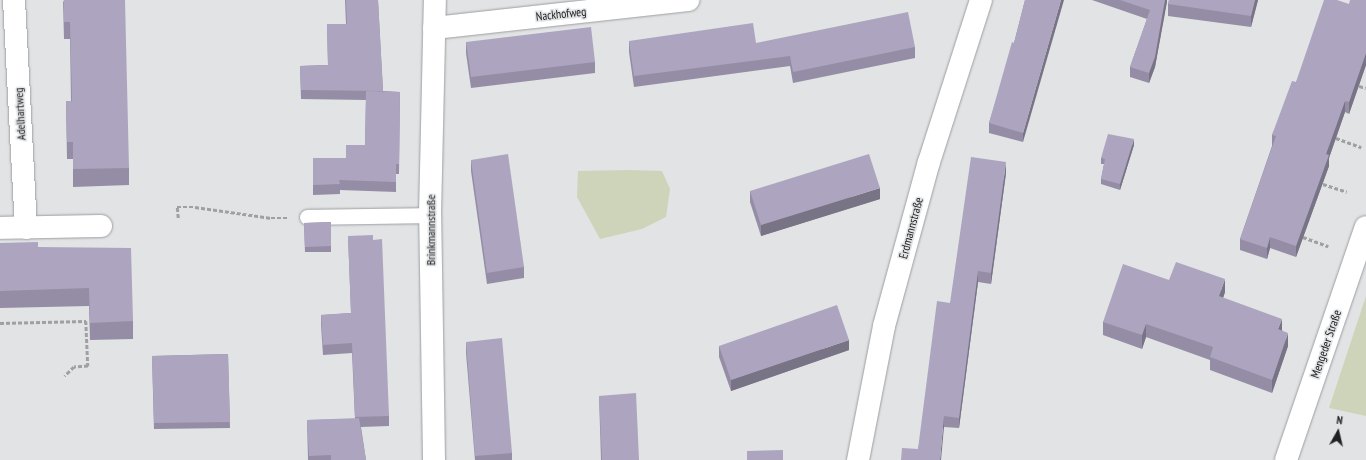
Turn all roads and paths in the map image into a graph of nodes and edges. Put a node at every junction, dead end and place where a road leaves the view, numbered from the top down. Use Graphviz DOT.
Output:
graph roads {
  1 [pos="14,0"];
  2 [pos="435,0"];
  3 [pos="688,0"];
  4 [pos="976,0"];
  5 [pos="434,28"];
  6 [pos="1359,86"];
  7 [pos="1366,88"];
  8 [pos="1336,138"];
  9 [pos="1361,147"];
  10 [pos="1323,184"];
  11 [pos="1347,192"];
  12 [pos="430,215"];
  13 [pos="307,217"];
  14 [pos="178,218"];
  15 [pos="101,226"];
  16 [pos="1366,227"];
  17 [pos="0,228"];
  18 [pos="26,228"];
  19 [pos="1303,237"];
  20 [pos="1328,246"];
  21 [pos="0,323"];
  22 [pos="65,376"];
  23 [pos="434,460"];
  24 [pos="858,460"];
  25 [pos="1286,460"];
  1 -- 18 [label="street, Adelhartweg"];
  2 -- 5 [label="street, Brinkmannstraße"];
  3 -- 5 [label="street, Nackhofweg"];
  4 -- 24 [label="street, Erdmannstraße"];
  5 -- 12 [label="street, Brinkmannstraße"];
  6 -- 7 [label="path"];
  8 -- 9 [label="path"];
  10 -- 11 [label="path"];
  12 -- 13 [label="lane"];
  12 -- 23 [label="street, Brinkmannstraße"];
  13 -- 14 [label="path"];
  15 -- 18 [label="street"];
  16 -- 25 [label="street, Mengeder Straße"];
  17 -- 18 [label="street"];
  19 -- 20 [label="path"];
  21 -- 22 [label="path"];
}
